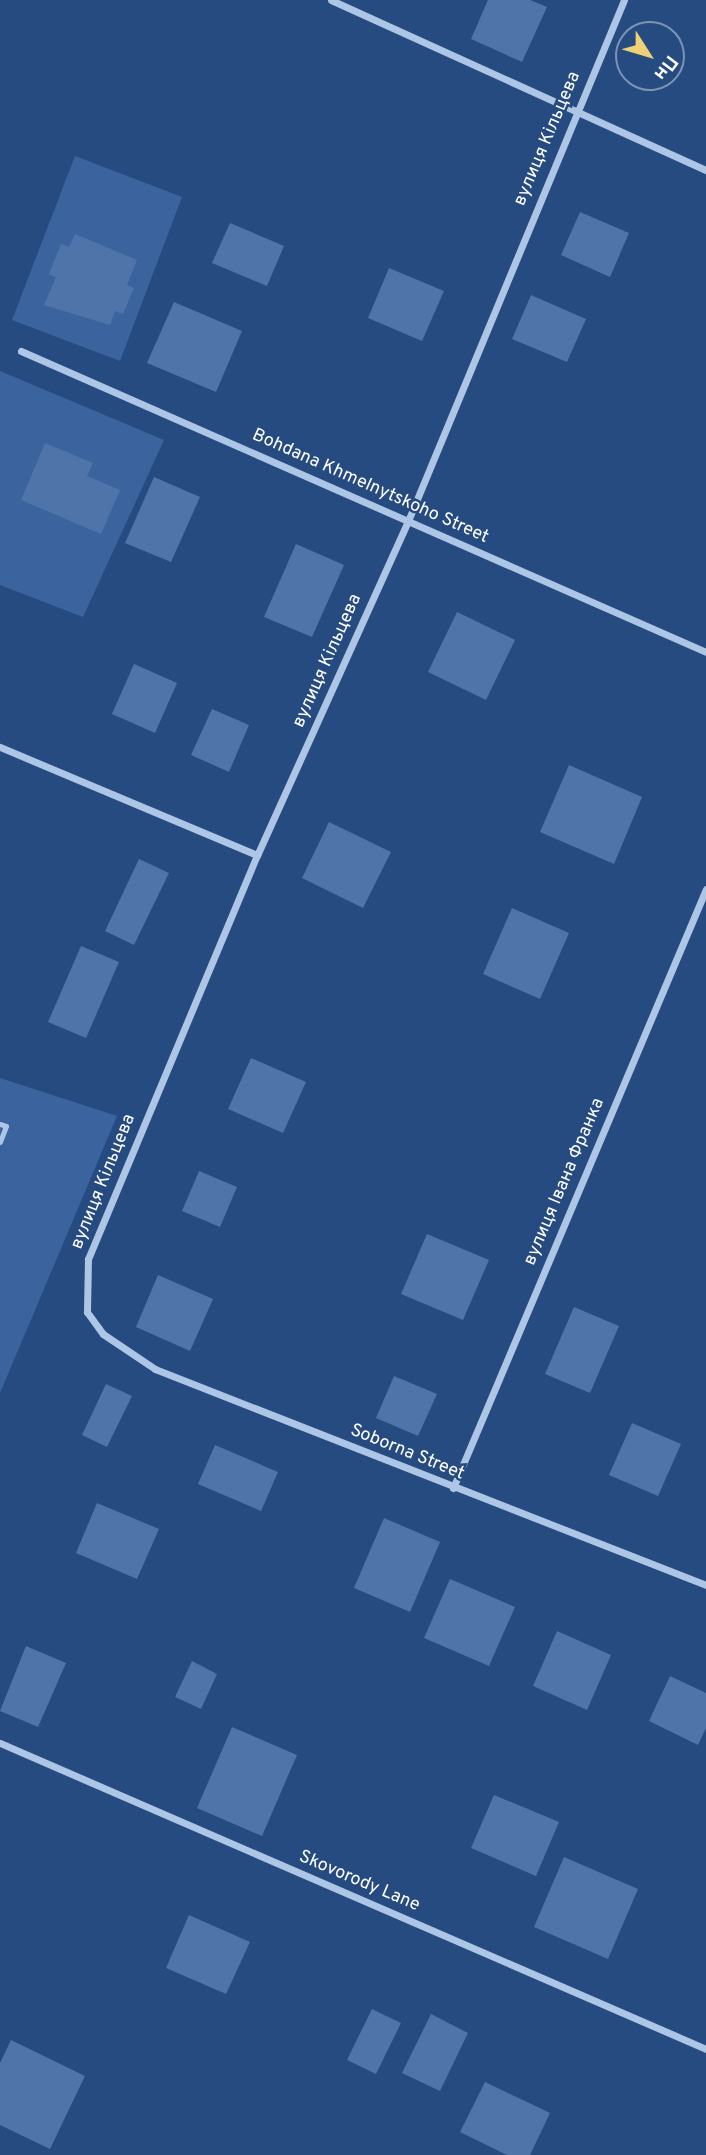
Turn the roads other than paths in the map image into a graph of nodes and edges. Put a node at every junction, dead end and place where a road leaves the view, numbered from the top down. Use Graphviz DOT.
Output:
graph roads {
  1 [pos="331,0"];
  2 [pos="624,0"];
  3 [pos="576,112"];
  4 [pos="706,170"];
  5 [pos="21,351"];
  6 [pos="408,521"];
  7 [pos="706,652"];
  8 [pos="0,747"];
  9 [pos="257,855"];
  10 [pos="706,888"];
  11 [pos="0,1124"];
  12 [pos="0,1142"];
  13 [pos="103,1334"];
  14 [pos="453,1488"];
  15 [pos="706,1586"];
  16 [pos="0,1743"];
  17 [pos="706,2049"];
  1 -- 3 [label="street"];
  2 -- 3 [label="street, вулиця Кільцева"];
  3 -- 4 [label="street"];
  3 -- 6 [label="street, вулиця Кільцева"];
  5 -- 6 [label="street, Bohdana Khmelnytskoho Street"];
  6 -- 7 [label="street, Bohdana Khmelnytskoho Street"];
  6 -- 9 [label="street, вулиця Кільцева"];
  8 -- 9 [label="street"];
  9 -- 13 [label="street, вулиця Кільцева"];
  10 -- 14 [label="street, вулиця Івана Франка"];
  11 -- 12 [label="lane"];
  13 -- 14 [label="street, Soborna Street"];
  14 -- 15 [label="street, Soborna Street"];
  16 -- 17 [label="street, Skovorody Lane"];
}
